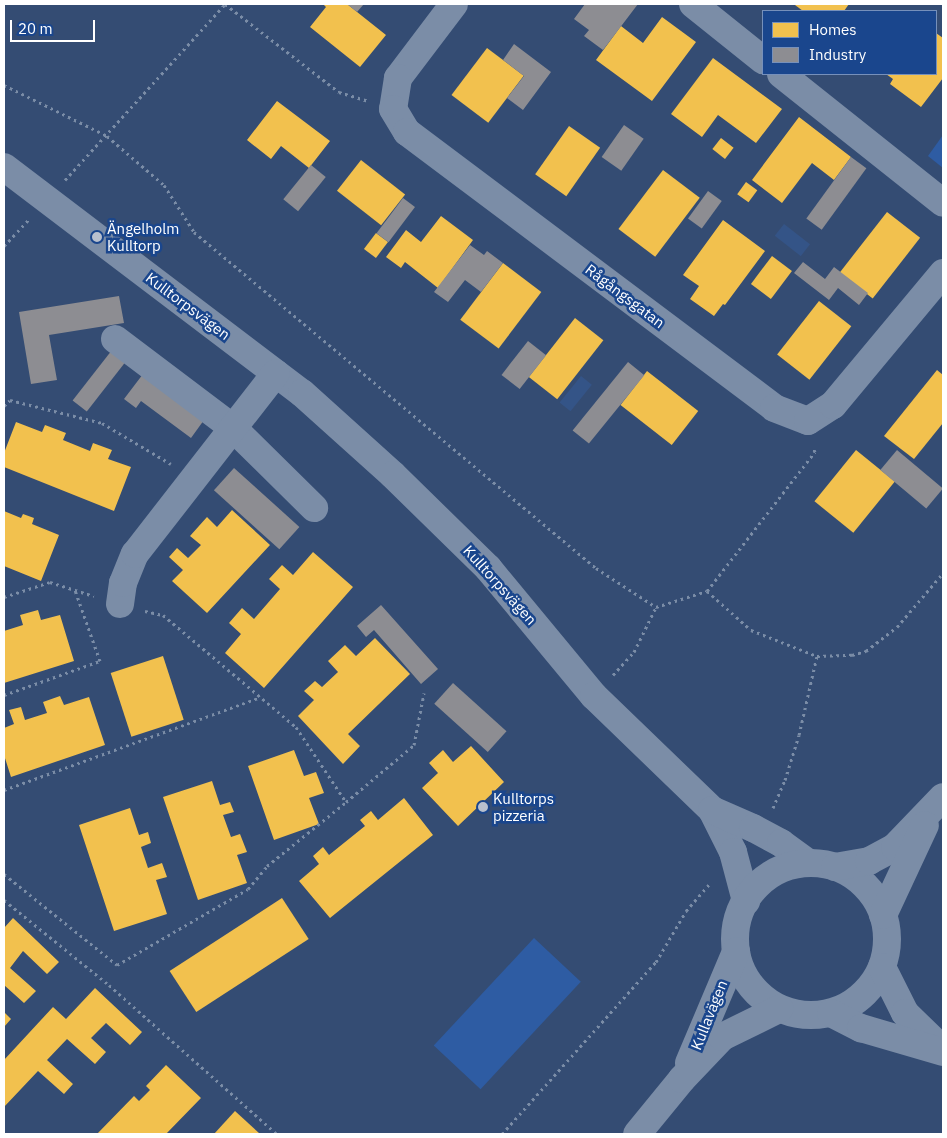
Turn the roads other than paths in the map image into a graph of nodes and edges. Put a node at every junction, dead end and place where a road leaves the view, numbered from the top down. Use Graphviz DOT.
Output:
graph roads {
  1 [pos="454,4"];
  2 [pos="693,4"];
  3 [pos="762,59"];
  4 [pos="782,75"];
  5 [pos="4,166"];
  6 [pos="943,202"];
  7 [pos="943,273"];
  8 [pos="115,339"];
  9 [pos="276,373"];
  10 [pos="233,428"];
  11 [pos="314,508"];
  12 [pos="120,604"];
  13 [pos="937,803"];
  14 [pos="712,810"];
  15 [pos="822,865"];
  16 [pos="746,900"];
  17 [pos="884,915"];
  18 [pos="736,952"];
  19 [pos="882,967"];
  20 [pos="779,1008"];
  21 [pos="832,1013"];
  22 [pos="943,1051"];
  23 [pos="682,1080"];
  24 [pos="637,1134"];
  1 -- 7 [label="street, Rågångsgatan"];
  2 -- 3 [label="street"];
  4 -- 6 [label="street"];
  5 -- 9 [label="street, Kulltorpsvägen"];
  8 -- 10 [label="street"];
  9 -- 10 [label="street"];
  9 -- 14 [label="street, Kulltorpsvägen"];
  10 -- 11 [label="street"];
  10 -- 12 [label="street"];
  13 -- 15 [label="street, Kullavägen"];
  13 -- 17 [label="street, Kullavägen"];
  14 -- 15 [label="street, Kulltorpsvägen"];
  14 -- 16 [label="street, Kulltorpsvägen"];
  15 -- 16 [label="street, Kullavägen"];
  15 -- 17 [label="street, Kullavägen"];
  16 -- 18 [label="street, Kullavägen"];
  17 -- 19 [label="street, Kullavägen"];
  18 -- 20 [label="street, Kullavägen"];
  18 -- 23 [label="street, Kullavägen"];
  19 -- 21 [label="street, Kullavägen"];
  19 -- 22 [label="street"];
  20 -- 21 [label="street, Kullavägen"];
  20 -- 23 [label="street, Kullavägen"];
  21 -- 22 [label="street"];
  23 -- 24 [label="street, Kullavägen"];
}
